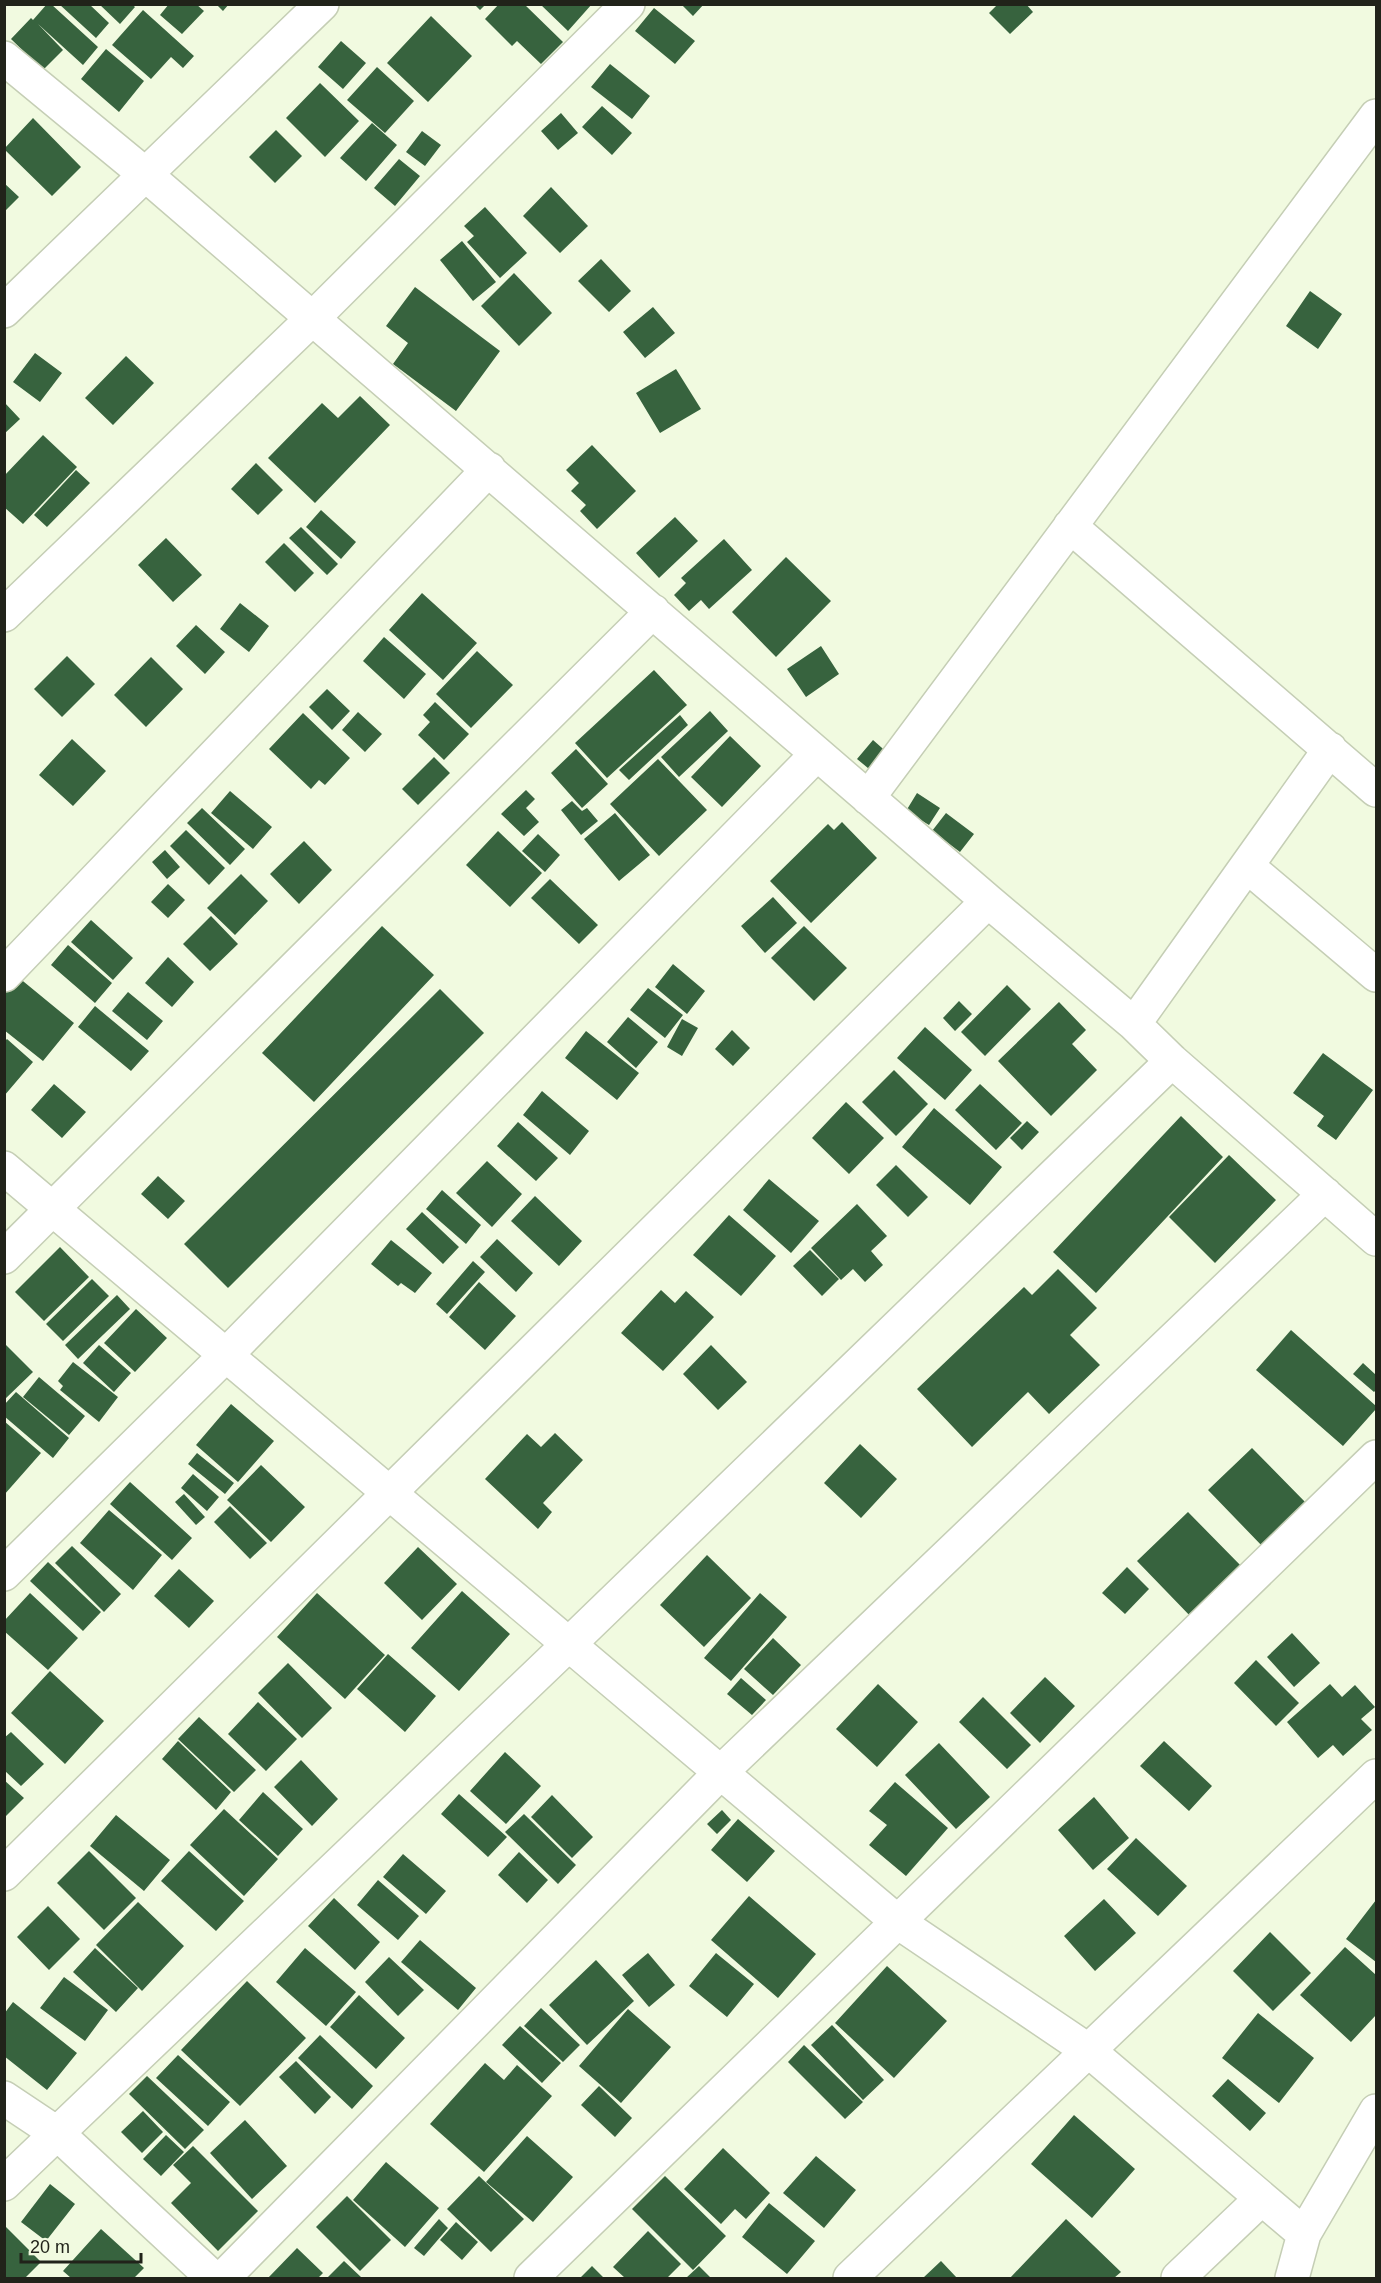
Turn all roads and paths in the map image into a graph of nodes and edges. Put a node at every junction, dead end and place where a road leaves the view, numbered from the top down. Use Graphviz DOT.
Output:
graph roads {
  1 [pos="322,4"];
  2 [pos="628,4"];
  3 [pos="4,58"];
  4 [pos="1377,116"];
  5 [pos="146,175"];
  6 [pos="4,311"];
  7 [pos="313,318"];
  8 [pos="489,469"];
  9 [pos="1070,526"];
  10 [pos="653,611"];
  11 [pos="4,615"];
  12 [pos="1329,749"];
  13 [pos="817,754"];
  14 [pos="1377,790"];
  15 [pos="868,798"];
  16 [pos="1247,866"];
  17 [pos="988,901"];
  18 [pos="4,975"];
  19 [pos="1377,975"];
  20 [pos="1134,1024"];
  21 [pos="1172,1061"];
  22 [pos="4,1168"];
  23 [pos="1324,1194"];
  24 [pos="52,1208"];
  25 [pos="1377,1239"];
  26 [pos="4,1257"];
  27 [pos="226,1354"];
  28 [pos="1377,1457"];
  29 [pos="390,1492"];
  30 [pos="4,1574"];
  31 [pos="569,1644"];
  32 [pos="721,1772"];
  33 [pos="1377,1776"];
  34 [pos="4,1874"];
  35 [pos="898,1922"];
  36 [pos="1089,2051"];
  37 [pos="4,2098"];
  38 [pos="1377,2111"];
  39 [pos="58,2134"];
  40 [pos="4,2184"];
  41 [pos="1261,2199"];
  42 [pos="1304,2234"];
  43 [pos="213,2278"];
  44 [pos="223,2278"];
  45 [pos="531,2278"];
  46 [pos="850,2278"];
  47 [pos="1178,2278"];
  48 [pos="1292,2278"];
  1 -- 5 [label="street"];
  2 -- 7 [label="street"];
  3 -- 5 [label="street"];
  4 -- 9 [label="street"];
  5 -- 6 [label="street"];
  5 -- 7 [label="street"];
  7 -- 8 [label="street"];
  7 -- 11 [label="street"];
  8 -- 10 [label="street"];
  8 -- 18 [label="street"];
  9 -- 12 [label="street"];
  9 -- 15 [label="street"];
  10 -- 13 [label="street"];
  10 -- 24 [label="street"];
  12 -- 14 [label="street"];
  12 -- 16 [label="street"];
  13 -- 15 [label="street"];
  13 -- 27 [label="street"];
  15 -- 17 [label="street"];
  16 -- 19 [label="street"];
  16 -- 20 [label="street"];
  17 -- 20 [label="street"];
  17 -- 29 [label="street"];
  20 -- 21 [label="street"];
  21 -- 23 [label="street"];
  21 -- 31 [label="street"];
  22 -- 24 [label="street"];
  23 -- 25 [label="street"];
  23 -- 32 [label="street"];
  24 -- 26 [label="street"];
  24 -- 27 [label="street"];
  27 -- 29 [label="street"];
  27 -- 30 [label="street"];
  28 -- 35 [label="street"];
  29 -- 31 [label="street"];
  29 -- 34 [label="street"];
  31 -- 32 [label="street"];
  31 -- 39 [label="street"];
  32 -- 35 [label="street"];
  32 -- 44 [label="street"];
  33 -- 36 [label="street"];
  35 -- 36 [label="street"];
  35 -- 45 [label="street"];
  36 -- 41 [label="street"];
  36 -- 46 [label="street"];
  37 -- 39 [label="street"];
  38 -- 42 [label="street"];
  39 -- 40 [label="street"];
  39 -- 43 [label="street"];
  41 -- 42 [label="street"];
  41 -- 47 [label="street"];
  42 -- 48 [label="street"];
}
